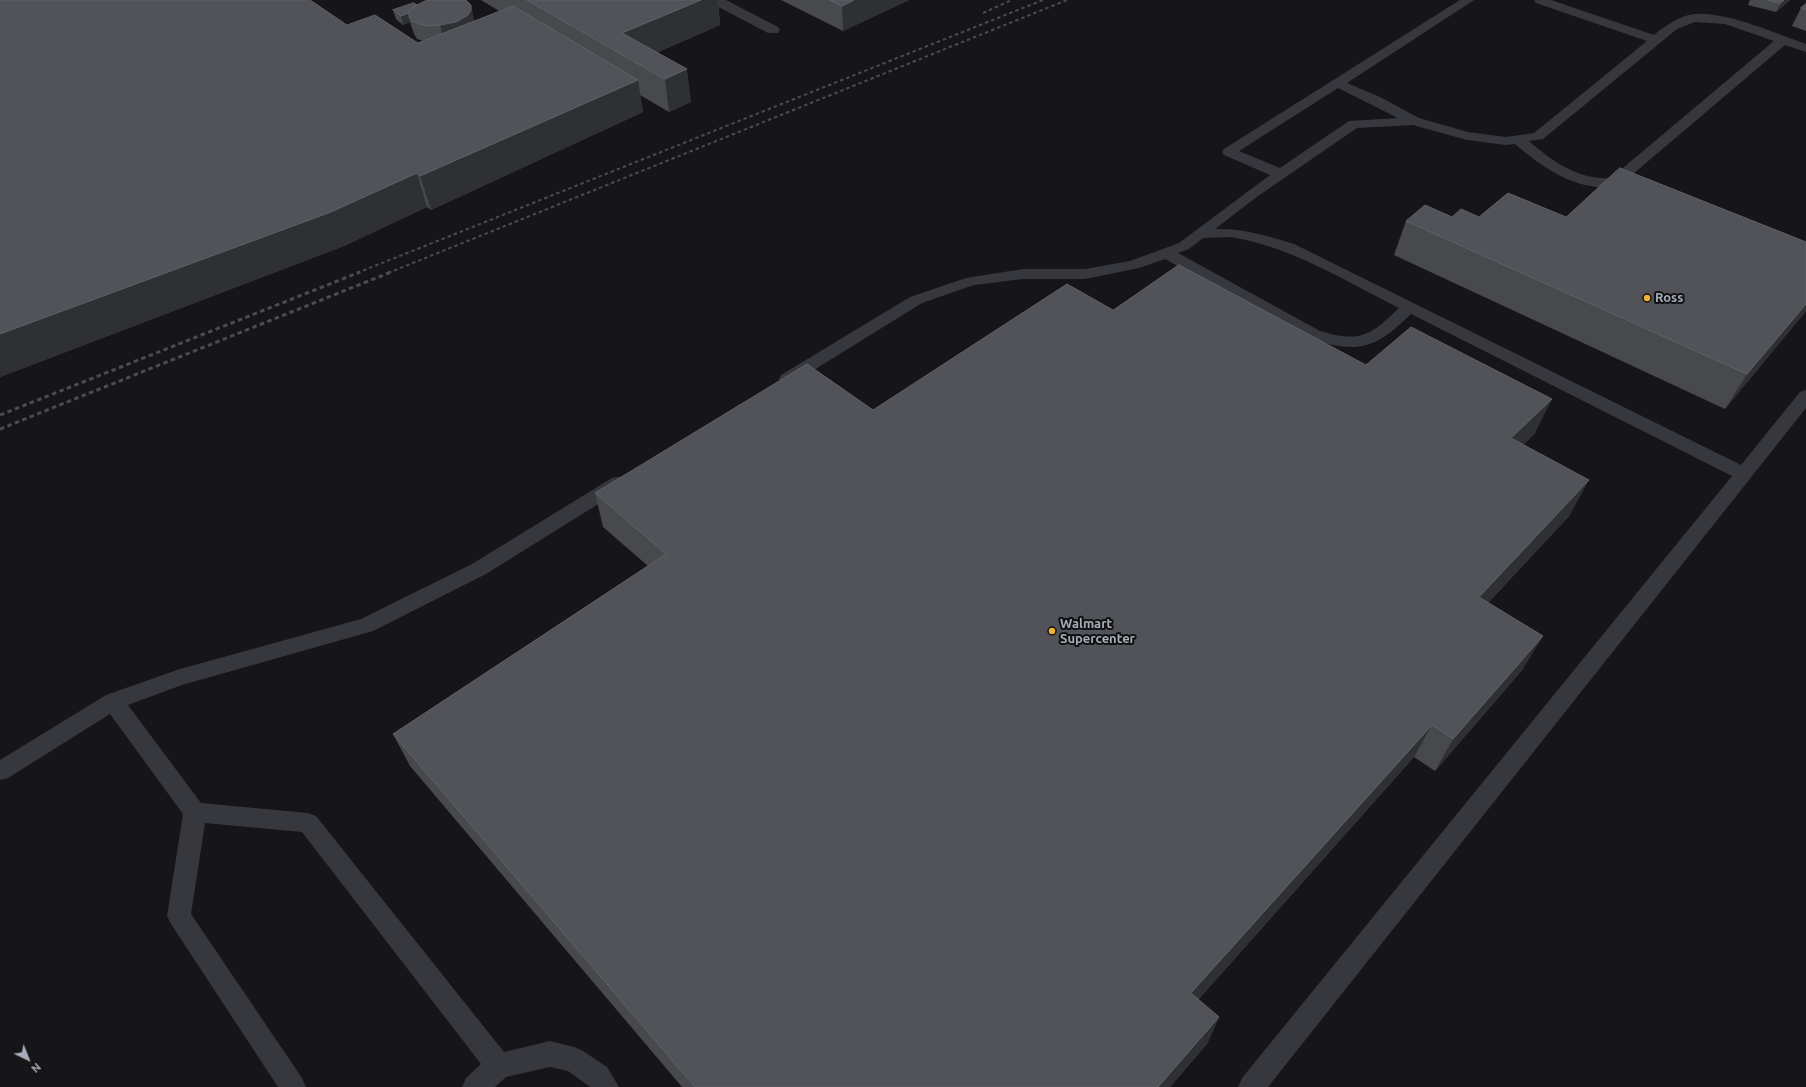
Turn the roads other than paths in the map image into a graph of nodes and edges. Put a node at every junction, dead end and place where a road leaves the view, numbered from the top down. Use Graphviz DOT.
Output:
graph roads {
  1 [pos="716,0"];
  2 [pos="1468,0"];
  3 [pos="1540,0"];
  4 [pos="773,30"];
  5 [pos="1656,40"];
  6 [pos="1783,40"];
  7 [pos="1806,48"];
  8 [pos="1336,83"];
  9 [pos="1414,121"];
  10 [pos="1518,139"];
  11 [pos="1282,174"];
  12 [pos="1200,234"];
  13 [pos="1166,253"];
  14 [pos="1410,307"];
  15 [pos="775,387"];
  16 [pos="1806,396"];
  17 [pos="633,474"];
  18 [pos="1744,474"];
  19 [pos="114,701"];
  20 [pos="0,771"];
  21 [pos="196,812"];
  22 [pos="499,1066"];
  23 [pos="293,1087"];
  24 [pos="475,1087"];
  25 [pos="606,1087"];
  26 [pos="1251,1087"];
  1 -- 4 [label="street"];
  2 -- 8 [label="lane"];
  3 -- 5 [label="lane"];
  5 -- 6 [label="lane"];
  5 -- 10 [label="lane"];
  6 -- 7 [label="lane"];
  6 -- 10 [label="lane"];
  8 -- 9 [label="lane"];
  8 -- 11 [label="lane"];
  9 -- 10 [label="lane"];
  9 -- 11 [label="lane"];
  11 -- 12 [label="lane"];
  12 -- 13 [label="lane"];
  12 -- 14 [label="lane"];
  13 -- 14 [label="lane"];
  13 -- 15 [label="lane"];
  14 -- 18 [label="lane"];
  16 -- 18 [label="lane"];
  17 -- 19 [label="lane"];
  18 -- 26 [label="lane"];
  19 -- 20 [label="lane"];
  19 -- 21 [label="lane"];
  21 -- 22 [label="lane"];
  21 -- 23 [label="lane"];
  22 -- 24 [label="lane"];
  22 -- 25 [label="lane"];
}
